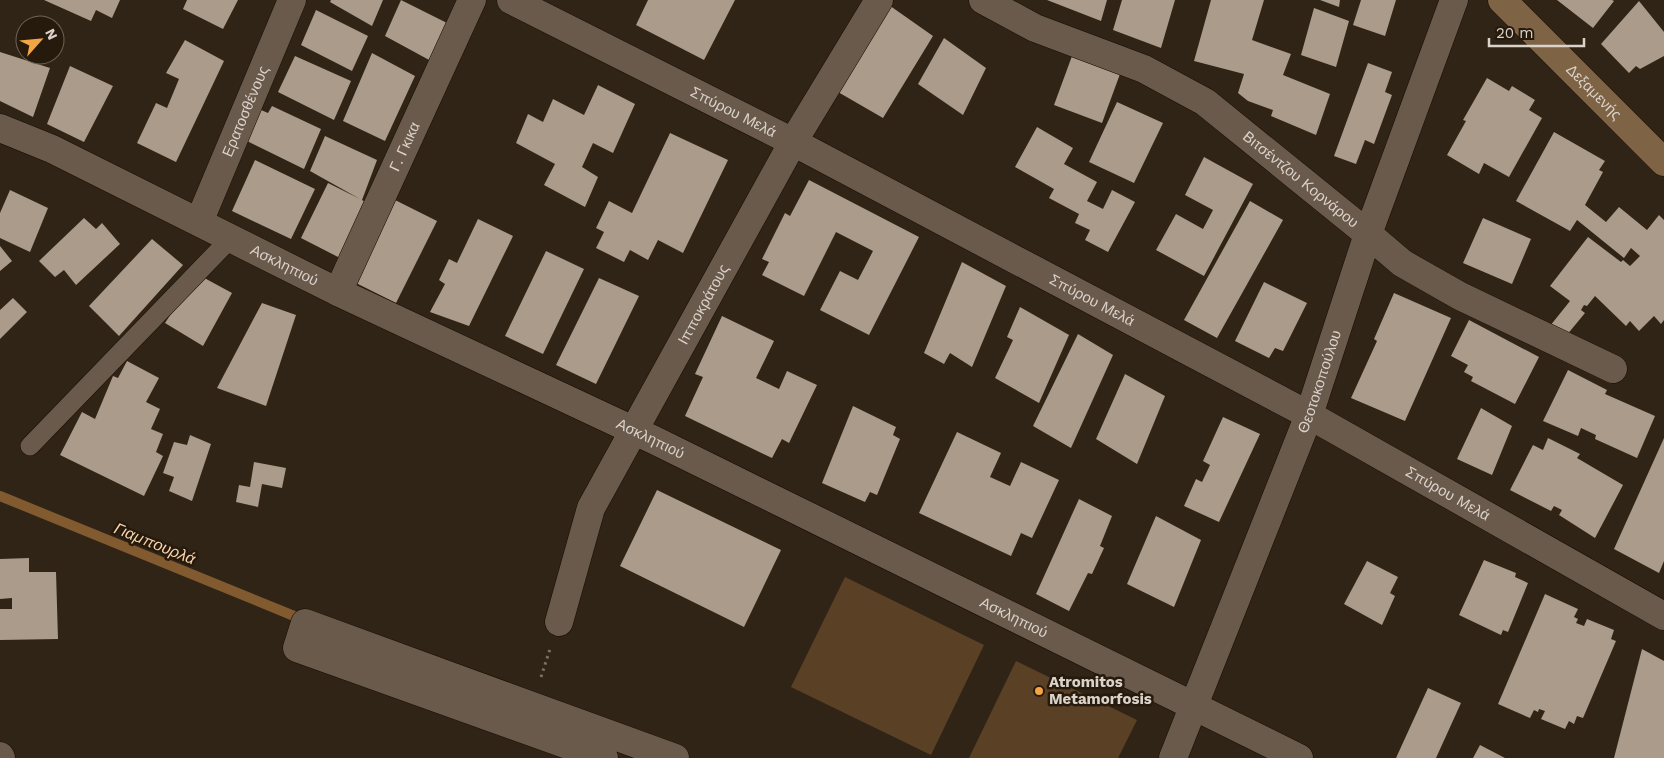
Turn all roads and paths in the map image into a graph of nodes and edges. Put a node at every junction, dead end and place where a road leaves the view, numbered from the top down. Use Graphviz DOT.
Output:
graph roads {
  1 [pos="292,0"];
  2 [pos="472,0"];
  3 [pos="511,0"];
  4 [pos="880,0"];
  5 [pos="982,0"];
  6 [pos="1454,0"];
  7 [pos="1502,0"];
  8 [pos="0,128"];
  9 [pos="793,142"];
  10 [pos="1664,162"];
  11 [pos="199,222"];
  12 [pos="1368,234"];
  13 [pos="231,238"];
  14 [pos="338,292"];
  15 [pos="1613,369"];
  16 [pos="1309,415"];
  17 [pos="634,430"];
  18 [pos="30,446"];
  19 [pos="1664,616"];
  20 [pos="558,622"];
  21 [pos="1195,706"];
  22 [pos="604,758"];
  23 [pos="674,758"];
  24 [pos="1173,758"];
  25 [pos="1299,758"];
  1 -- 11 [label="street, Ερατοσθένους"];
  2 -- 14 [label="street, Γ. Γκικα"];
  3 -- 9 [label="street, Σπύρου Μελά"];
  4 -- 9 [label="street, Ιπποκράτους"];
  5 -- 12 [label="street, Βιτσέντζου Κορνάρου"];
  6 -- 12 [label="street, Θεοτοκοπούλου"];
  7 -- 10 [label="main road, Δεξαμενής"];
  8 -- 11 [label="street, Ασκληπιού"];
  9 -- 16 [label="street, Σπύρου Μελά"];
  9 -- 17 [label="street, Ιπποκράτους"];
  11 -- 13 [label="street, Ασκληπιού"];
  12 -- 15 [label="street, Βιτσέντζου Κορνάρου"];
  12 -- 16 [label="street, Θεοτοκοπούλου"];
  13 -- 14 [label="street, Ασκληπιού"];
  13 -- 18 [label="lane"];
  14 -- 17 [label="street, Ασκληπιού"];
  16 -- 19 [label="street, Σπύρου Μελά"];
  16 -- 21 [label="street, Θεοτοκοπούλου"];
  17 -- 20 [label="street, Ιπποκράτους"];
  17 -- 21 [label="street, Ασκληπιού"];
  21 -- 24 [label="street, Θεοτοκοπούλου"];
  21 -- 25 [label="street, Ασκληπιού"];
  22 -- 23 [label="street"];
}
